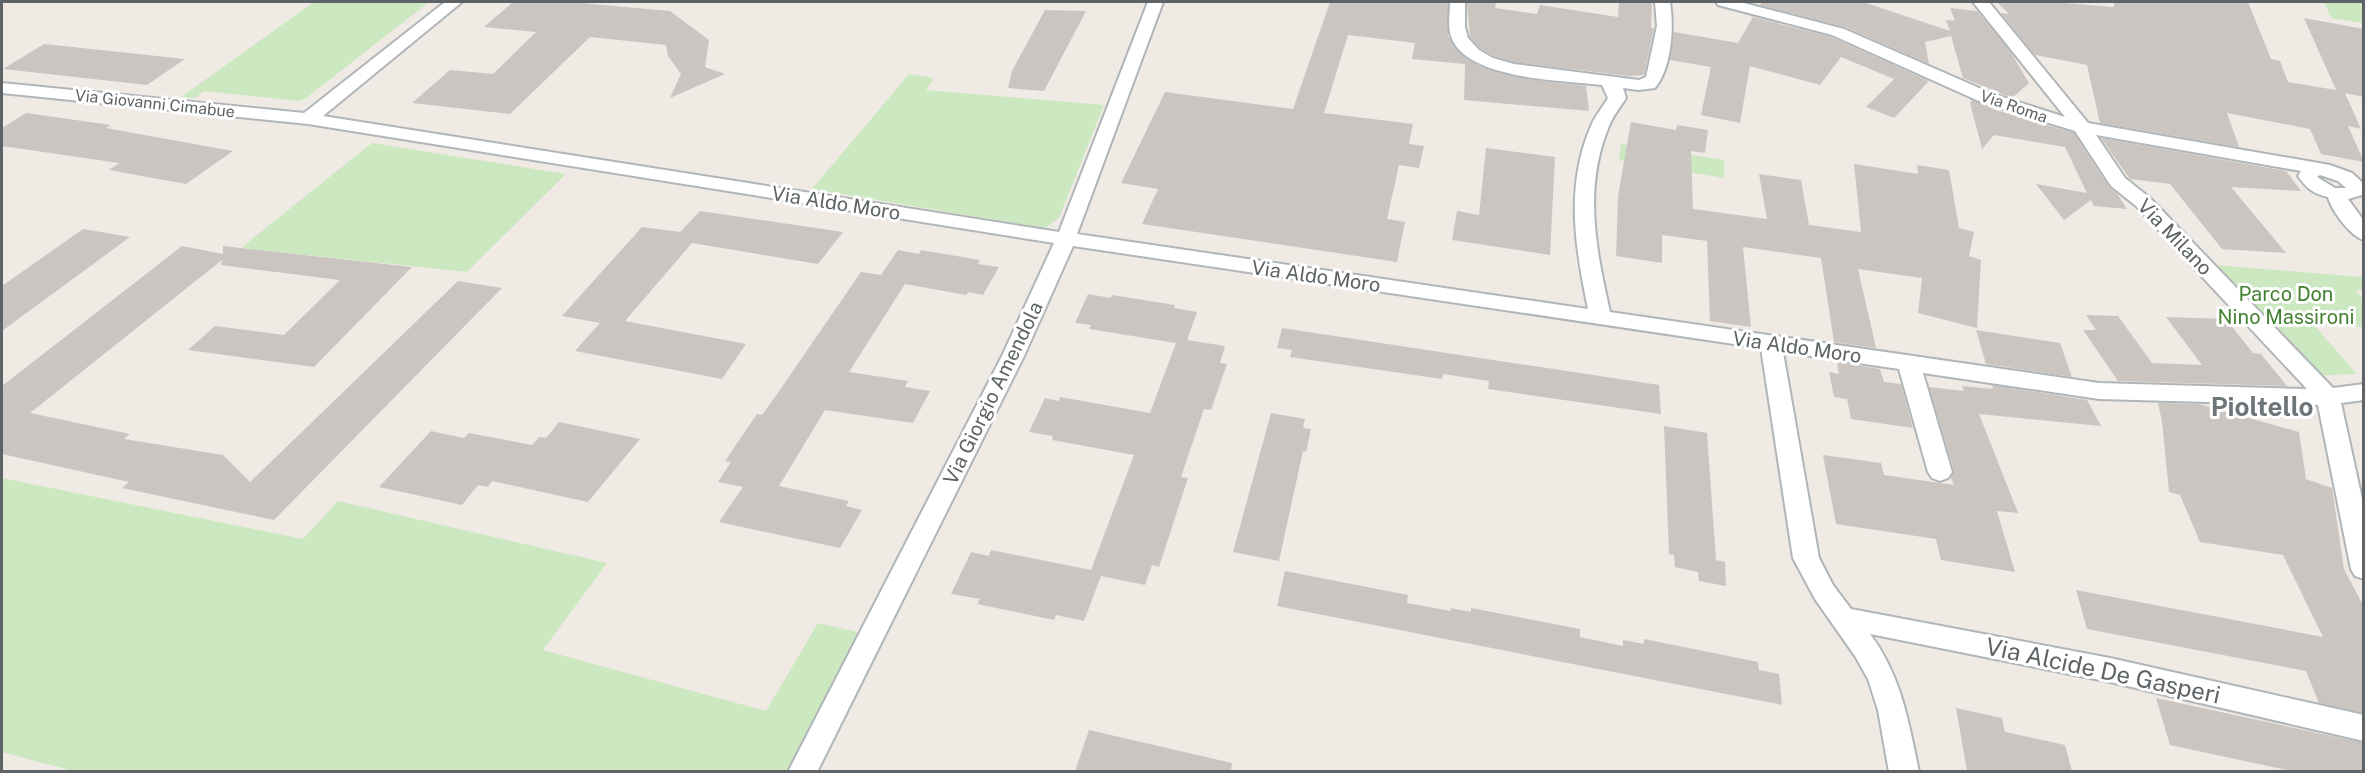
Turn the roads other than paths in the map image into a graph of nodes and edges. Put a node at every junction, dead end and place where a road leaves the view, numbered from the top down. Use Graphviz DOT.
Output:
graph roads {
  1 [pos="454,2"];
  2 [pos="1156,2"];
  3 [pos="1458,2"];
  4 [pos="1663,2"];
  5 [pos="1724,2"];
  6 [pos="1981,2"];
  7 [pos="1610,84"];
  8 [pos="2,88"];
  9 [pos="308,119"];
  10 [pos="2082,127"];
  11 [pos="2351,185"];
  12 [pos="2364,234"];
  13 [pos="1066,239"];
  14 [pos="1601,318"];
  15 [pos="1771,344"];
  16 [pos="1909,364"];
  17 [pos="2364,392"];
  18 [pos="2328,398"];
  19 [pos="1940,472"];
  20 [pos="2364,569"];
  21 [pos="1843,618"];
  22 [pos="2364,728"];
  23 [pos="802,771"];
  24 [pos="1904,771"];
  1 -- 9 [label="street"];
  2 -- 13 [label="street, Via Giorgio Amendola"];
  3 -- 7 [label="street"];
  4 -- 7 [label="street"];
  5 -- 10 [label="street, Via Roma"];
  6 -- 10 [label="street, Via Milano"];
  7 -- 14 [label="street"];
  8 -- 9 [label="street, Via Giovanni Cimabue"];
  9 -- 13 [label="street, Via Aldo Moro"];
  10 -- 11 [label="street, Via Roma"];
  10 -- 18 [label="street, Via Milano"];
  11 -- 12 [label="street"];
  13 -- 14 [label="street, Via Aldo Moro"];
  13 -- 23 [label="street, Via Giorgio Amendola"];
  14 -- 15 [label="street, Via Aldo Moro"];
  15 -- 16 [label="street, Via Aldo Moro"];
  15 -- 21 [label="street"];
  16 -- 18 [label="street, Via Aldo Moro"];
  16 -- 19 [label="street"];
  17 -- 18 [label="street, Via Aldo Moro"];
  18 -- 20 [label="street"];
  21 -- 22 [label="street, Via Alcide De Gasperi"];
  21 -- 24 [label="street"];
}
